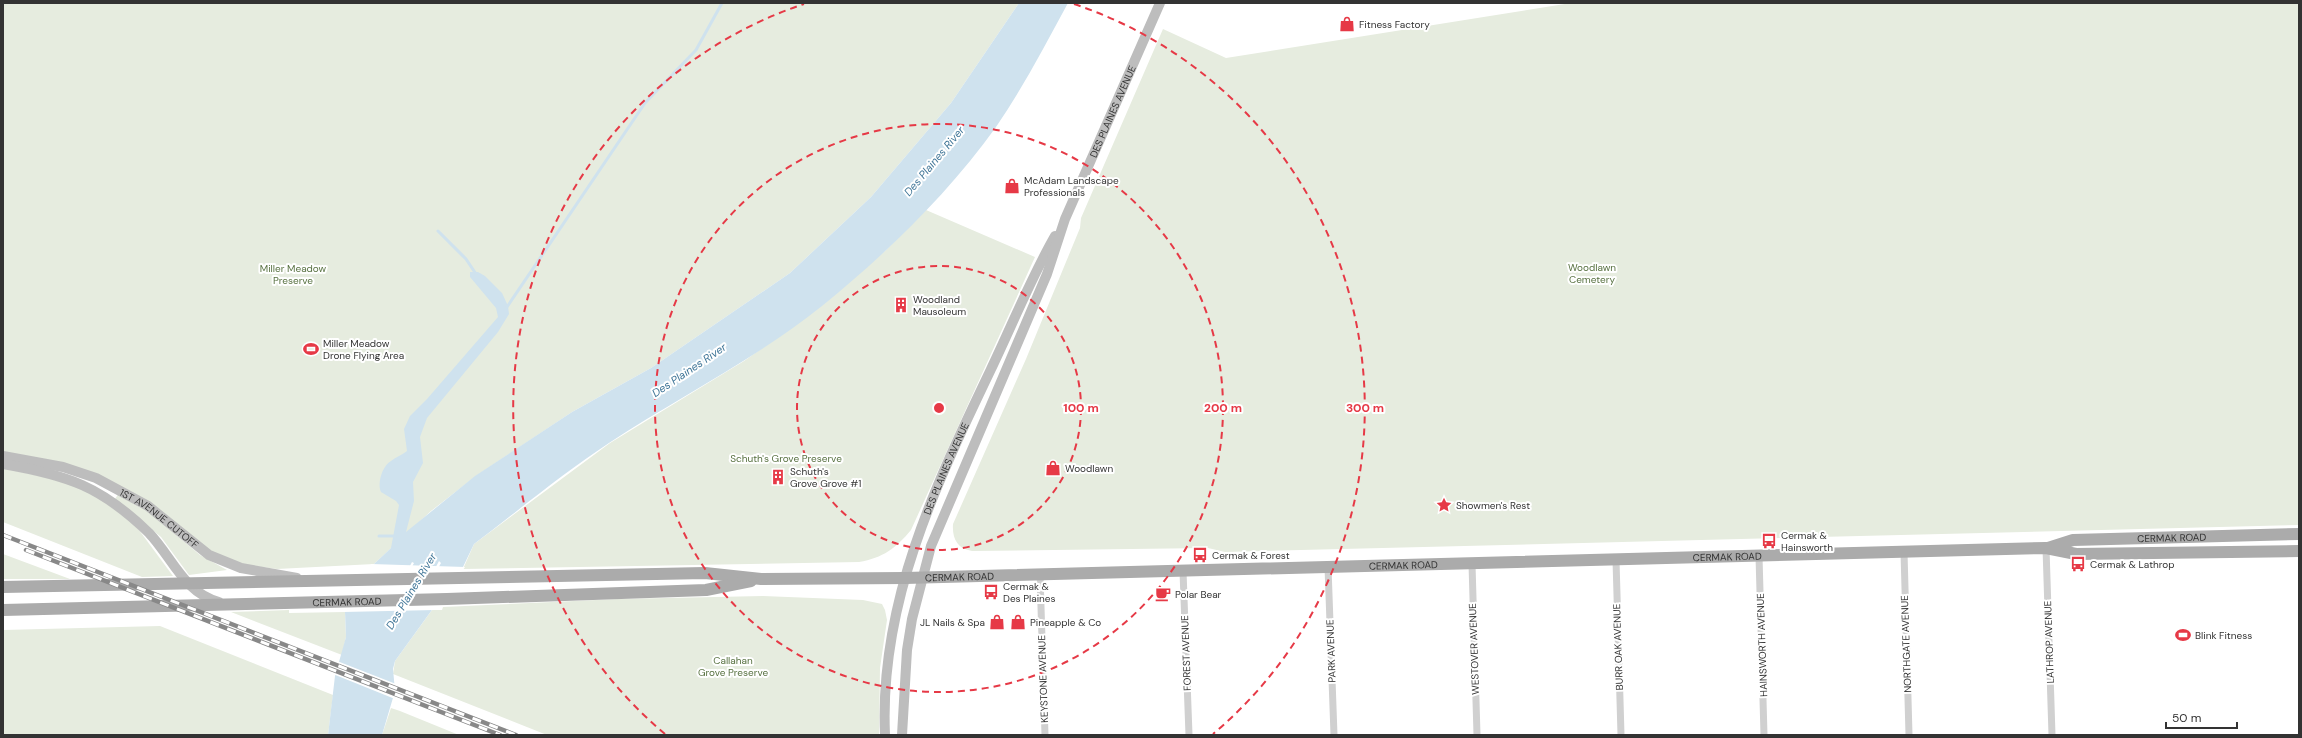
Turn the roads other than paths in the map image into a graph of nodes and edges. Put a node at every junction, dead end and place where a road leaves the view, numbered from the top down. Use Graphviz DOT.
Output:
graph roads {
  1 [pos="1160,3"];
  2 [pos="1065,219"];
  3 [pos="3,456"];
  4 [pos="3,464"];
  5 [pos="2299,534"];
  6 [pos="2046,548"];
  7 [pos="2299,551"];
  8 [pos="1904,552"];
  9 [pos="1759,556"];
  10 [pos="1616,560"];
  11 [pos="1472,564"];
  12 [pos="1328,567"];
  13 [pos="1183,571"];
  14 [pos="1040,575"];
  15 [pos="922,577"];
  16 [pos="905,578"];
  17 [pos="761,579"];
  18 [pos="313,580"];
  19 [pos="188,584"];
  20 [pos="3,587"];
  21 [pos="229,605"];
  22 [pos="3,610"];
  23 [pos="885,735"];
  24 [pos="902,735"];
  25 [pos="1045,735"];
  26 [pos="1189,735"];
  27 [pos="1334,735"];
  28 [pos="1477,735"];
  29 [pos="1621,735"];
  30 [pos="1764,735"];
  31 [pos="1909,735"];
  32 [pos="2052,735"];
  1 -- 2 [label="main road, DES PLAINES AVENUE"];
  2 -- 15 [label="main road, DES PLAINES AVENUE"];
  2 -- 16 [label="main road, DES PLAINES AVENUE"];
  3 -- 18 [label="main road, 1ST AVENUE CUTOFF"];
  4 -- 19 [label="main road, 1ST AVENUE CUTOFF"];
  5 -- 6 [label="main road, CERMAK ROAD"];
  6 -- 7 [label="main road, CERMAK ROAD"];
  6 -- 8 [label="main road, CERMAK ROAD"];
  6 -- 32 [label="street, LATHROP AVENUE"];
  8 -- 9 [label="main road, CERMAK ROAD"];
  8 -- 31 [label="street, NORTHGATE AVENUE"];
  9 -- 10 [label="main road, CERMAK ROAD"];
  9 -- 30 [label="street, HAINSWORTH AVENUE"];
  10 -- 11 [label="main road, CERMAK ROAD"];
  10 -- 29 [label="street, BURR OAK AVENUE"];
  11 -- 12 [label="main road, CERMAK ROAD"];
  11 -- 28 [label="street, WESTOVER AVENUE"];
  12 -- 13 [label="main road, CERMAK ROAD"];
  12 -- 27 [label="street, PARK AVENUE"];
  13 -- 14 [label="main road, CERMAK ROAD"];
  13 -- 26 [label="street, FOREST AVENUE"];
  14 -- 15 [label="main road, CERMAK ROAD"];
  14 -- 25 [label="street, KEYSTONE AVENUE"];
  15 -- 16 [label="main road, CERMAK ROAD"];
  15 -- 24 [label="main road, DES PLAINES AVENUE"];
  16 -- 17 [label="main road, CERMAK ROAD"];
  16 -- 23 [label="main road, DES PLAINES AVENUE"];
  17 -- 18 [label="main road, CERMAK ROAD"];
  17 -- 21 [label="main road, CERMAK ROAD"];
  18 -- 19 [label="main road, CERMAK ROAD"];
  19 -- 20 [label="main road, CERMAK ROAD"];
  19 -- 21 [label="main road, 1ST AVENUE CUTOFF"];
  21 -- 22 [label="main road, CERMAK ROAD"];
}
